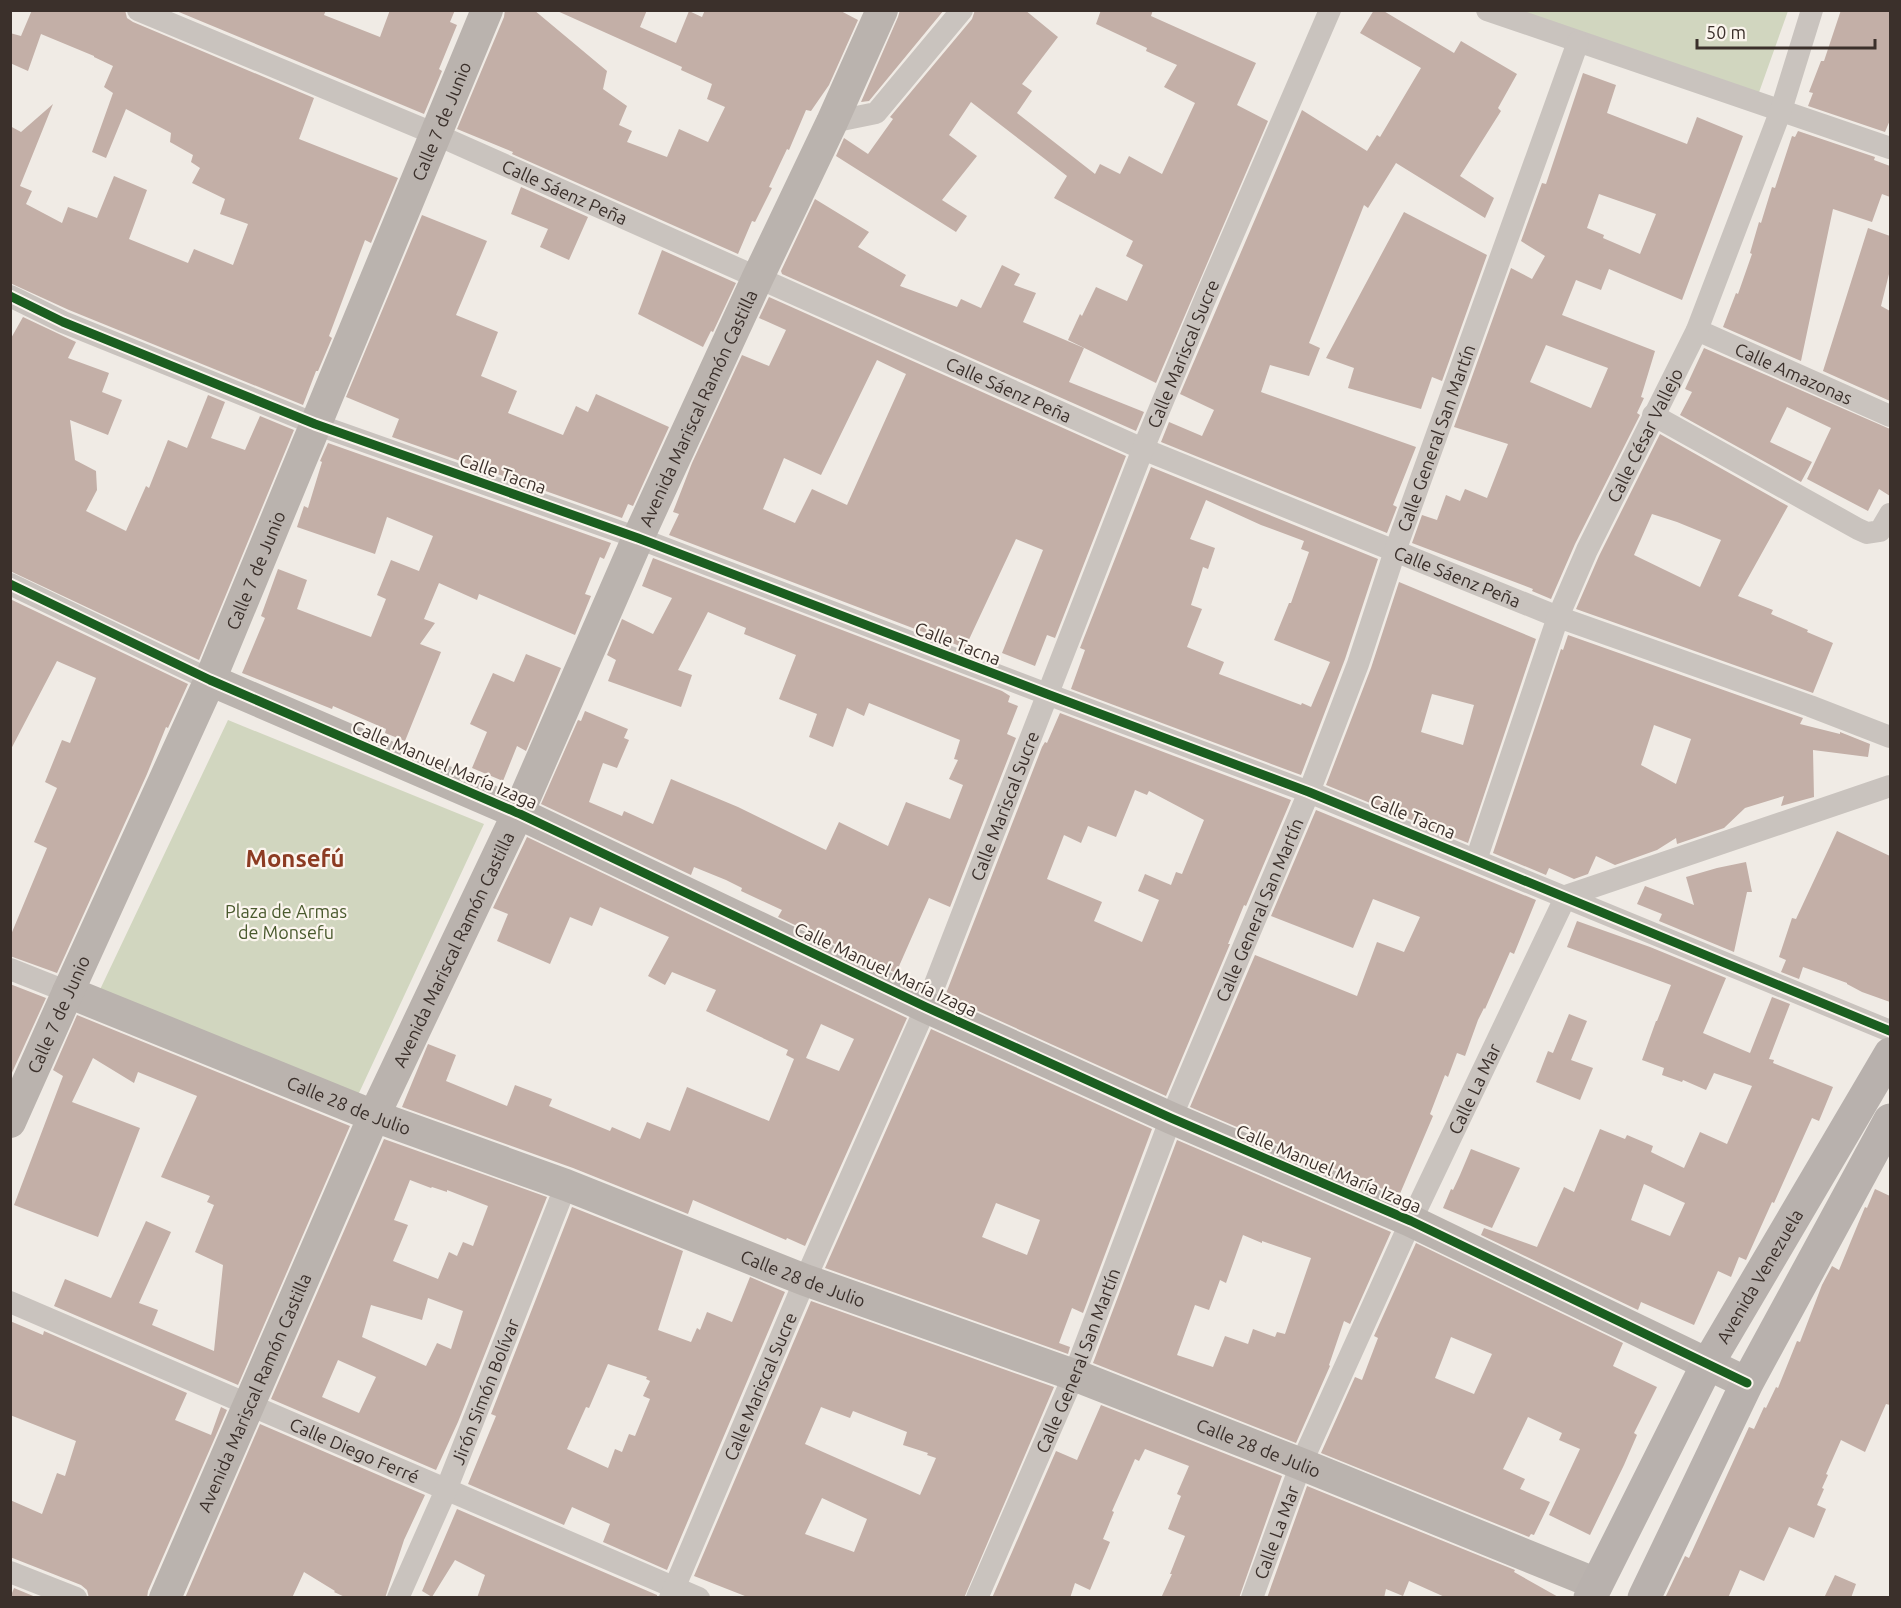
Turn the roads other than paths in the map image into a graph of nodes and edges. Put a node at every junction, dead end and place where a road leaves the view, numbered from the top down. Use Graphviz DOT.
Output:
graph roads {
  1 [pos="138,10"];
  2 [pos="487,10"];
  3 [pos="882,10"];
  4 [pos="962,10"];
  5 [pos="1330,10"];
  6 [pos="1487,10"];
  7 [pos="1812,10"];
  8 [pos="1578,42"];
  9 [pos="1781,110"];
  10 [pos="832,122"];
  11 [pos="435,134"];
  12 [pos="1890,148"];
  13 [pos="758,277"];
  14 [pos="10,296"];
  15 [pos="1697,330"];
  16 [pos="1653,415"];
  17 [pos="1890,416"];
  18 [pos="315,424"];
  19 [pos="1143,449"];
  20 [pos="1888,519"];
  21 [pos="638,538"];
  22 [pos="1395,550"];
  23 [pos="10,584"];
  24 [pos="1558,617"];
  25 [pos="210,680"];
  26 [pos="1047,694"];
  27 [pos="1890,737"];
  28 [pos="1890,786"];
  29 [pos="1309,792"];
  30 [pos="518,813"];
  31 [pos="1476,860"];
  32 [pos="1566,896"];
  33 [pos="10,969"];
  34 [pos="68,992"];
  35 [pos="926,1007"];
  36 [pos="1890,1031"];
  37 [pos="1890,1054"];
  38 [pos="374,1116"];
  39 [pos="1171,1118"];
  40 [pos="1890,1120"];
  41 [pos="10,1122"];
  42 [pos="566,1185"];
  43 [pos="1411,1221"];
  44 [pos="805,1280"];
  45 [pos="10,1302"];
  46 [pos="1707,1365"];
  47 [pos="1074,1376"];
  48 [pos="1747,1383"];
  49 [pos="250,1406"];
  50 [pos="1301,1464"];
  51 [pos="446,1490"];
  52 [pos="10,1572"];
  53 [pos="1594,1591"];
  54 [pos="673,1592"];
  55 [pos="76,1598"];
  56 [pos="165,1598"];
  57 [pos="398,1598"];
  58 [pos="699,1598"];
  59 [pos="977,1598"];
  60 [pos="1252,1598"];
  61 [pos="1644,1598"];
  1 -- 11 [label="street, Calle Sáenz Peña"];
  2 -- 11 [label="street, Calle 7 de Junio"];
  3 -- 10 [label="street, Avenida Mariscal Ramón Castilla"];
  4 -- 10 [label="street"];
  5 -- 19 [label="street, Calle Mariscal Sucre"];
  6 -- 8 [label="street"];
  7 -- 9 [label="street, Calle César Vallejo"];
  8 -- 9 [label="street"];
  8 -- 22 [label="street, Calle General San Martín"];
  9 -- 12 [label="street"];
  9 -- 15 [label="street, Calle César Vallejo"];
  10 -- 13 [label="street, Avenida Mariscal Ramón Castilla"];
  11 -- 13 [label="street, Calle Sáenz Peña"];
  11 -- 18 [label="street, Calle 7 de Junio"];
  13 -- 19 [label="street, Calle Sáenz Peña"];
  13 -- 21 [label="street, Avenida Mariscal Ramón Castilla"];
  14 -- 18 [label="street, Calle Tacna"];
  15 -- 16 [label="street, Calle César Vallejo"];
  15 -- 17 [label="street, Calle Amazonas"];
  16 -- 20 [label="street"];
  16 -- 24 [label="street, Calle César Vallejo"];
  18 -- 21 [label="street, Calle Tacna"];
  18 -- 25 [label="street, Calle 7 de Junio"];
  19 -- 22 [label="street, Calle Sáenz Peña"];
  19 -- 26 [label="street, Calle Mariscal Sucre"];
  21 -- 26 [label="street, Calle Tacna"];
  21 -- 30 [label="street, Avenida Mariscal Ramón Castilla"];
  22 -- 24 [label="street, Calle Sáenz Peña"];
  22 -- 29 [label="street, Calle General San Martín"];
  23 -- 25 [label="street, Calle Manuel María Izaga"];
  24 -- 27 [label="street, Calle Sáenz Peña"];
  24 -- 31 [label="street, Calle César Vallejo"];
  25 -- 30 [label="street, Calle Manuel María Izaga"];
  25 -- 34 [label="street, Calle 7 de Junio"];
  26 -- 29 [label="street, Calle Tacna"];
  26 -- 35 [label="street, Calle Mariscal Sucre"];
  28 -- 32 [label="street"];
  29 -- 31 [label="street, Calle Tacna"];
  29 -- 39 [label="street, Calle General San Martín"];
  30 -- 35 [label="street, Calle Manuel María Izaga"];
  30 -- 38 [label="street, Avenida Mariscal Ramón Castilla"];
  31 -- 32 [label="street, Calle Tacna"];
  32 -- 36 [label="street, Calle Tacna"];
  32 -- 43 [label="street, Calle La Mar"];
  33 -- 34 [label="street, Calle 28 de Julio"];
  34 -- 38 [label="street, Calle 28 de Julio"];
  34 -- 41 [label="street, Calle 7 de Junio"];
  35 -- 39 [label="street, Calle Manuel María Izaga"];
  35 -- 44 [label="street, Calle Mariscal Sucre"];
  37 -- 46 [label="main road, Avenida Venezuela"];
  38 -- 42 [label="street, Calle 28 de Julio"];
  38 -- 49 [label="street, Avenida Mariscal Ramón Castilla"];
  39 -- 43 [label="street, Calle Manuel María Izaga"];
  39 -- 47 [label="street, Calle General San Martín"];
  40 -- 48 [label="main road, Avenida Venezuela"];
  42 -- 44 [label="street, Calle 28 de Julio"];
  42 -- 51 [label="street, Jirón Simón Bolívar"];
  43 -- 46 [label="street, Calle Manuel María Izaga"];
  43 -- 50 [label="street, Calle La Mar"];
  44 -- 47 [label="street, Calle 28 de Julio"];
  44 -- 54 [label="street, Calle Mariscal Sucre"];
  45 -- 49 [label="street, Calle Diego Ferré"];
  46 -- 48 [label="street, Calle Manuel María Izaga"];
  46 -- 53 [label="main road, Avenida Venezuela"];
  47 -- 50 [label="street, Calle 28 de Julio"];
  47 -- 59 [label="street, Calle General San Martín"];
  48 -- 61 [label="main road, Avenida Venezuela"];
  49 -- 51 [label="street, Calle Diego Ferré"];
  49 -- 56 [label="street, Avenida Mariscal Ramón Castilla"];
  50 -- 53 [label="street, Calle 28 de Julio"];
  50 -- 60 [label="street, Calle La Mar"];
  51 -- 54 [label="street, Calle Diego Ferré"];
  51 -- 57 [label="street, Jirón Simón Bolívar"];
  52 -- 55 [label="street"];
  54 -- 58 [label="street, Calle Diego Ferré"];
}
